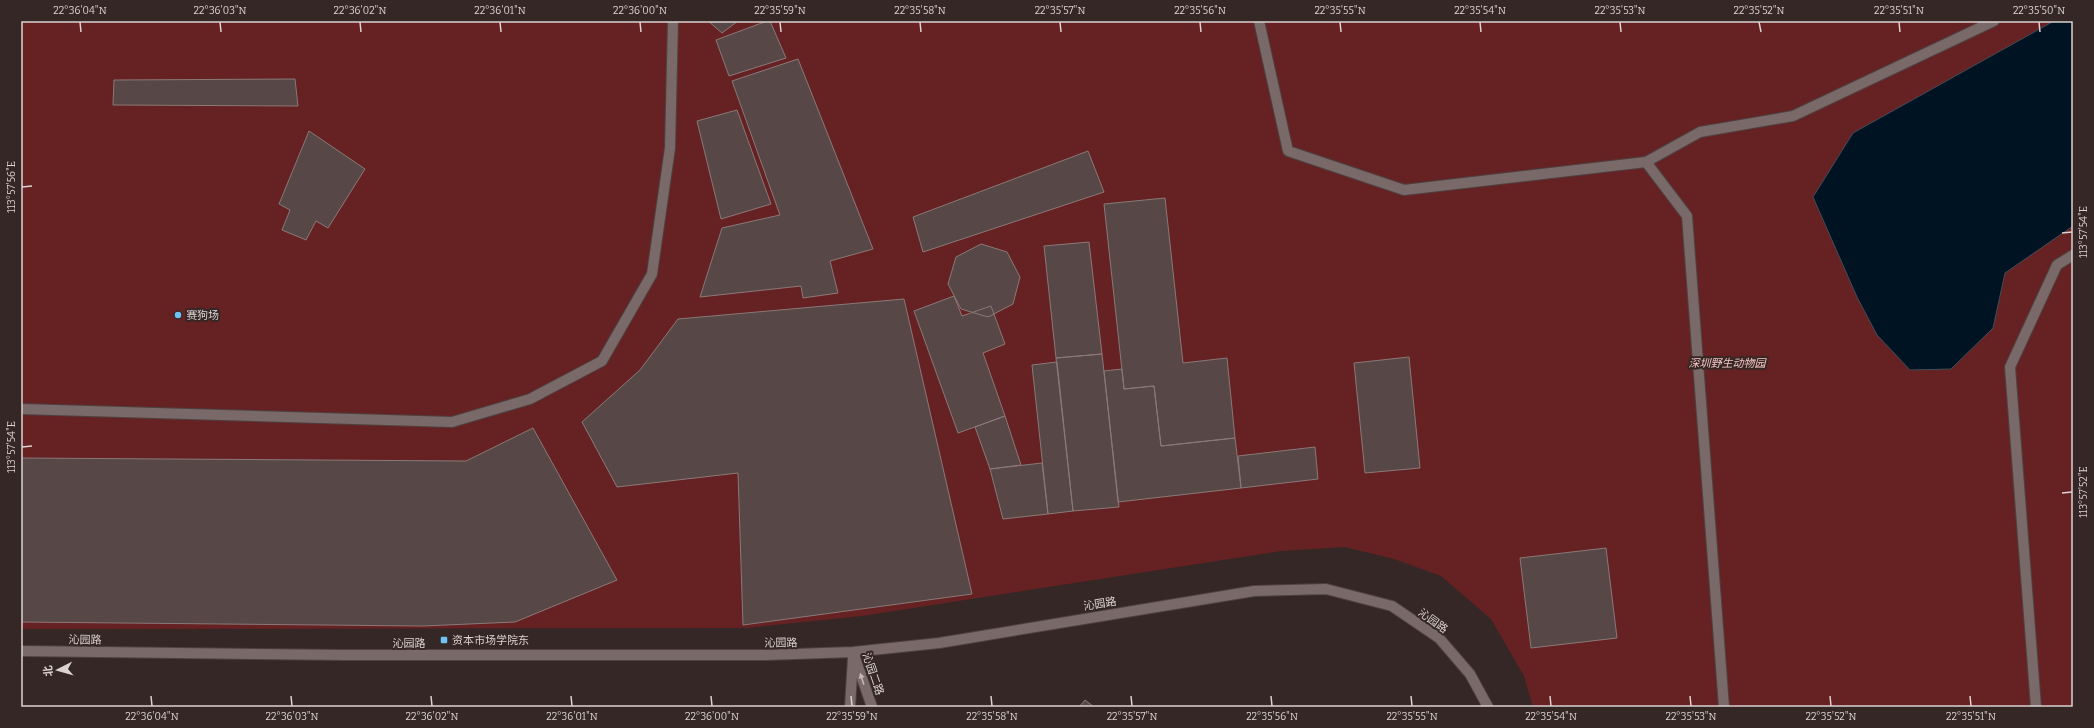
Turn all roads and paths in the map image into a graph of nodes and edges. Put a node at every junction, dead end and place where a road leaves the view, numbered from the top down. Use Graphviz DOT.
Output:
graph roads {
  1 [pos="673,21"];
  2 [pos="1259,21"];
  3 [pos="1994,21"];
  4 [pos="1646,162"];
  5 [pos="2073,255"];
  6 [pos="21,408"];
  7 [pos="21,651"];
  8 [pos="853,652"];
  9 [pos="850,707"];
  10 [pos="872,707"];
  11 [pos="1488,707"];
  12 [pos="1724,707"];
  13 [pos="2036,707"];
  1 -- 6 [label="street"];
  2 -- 4 [label="street"];
  3 -- 4 [label="street"];
  4 -- 12 [label="street"];
  5 -- 13 [label="street"];
  7 -- 8 [label="street, 沁园路"];
  8 -- 9 [label="street, 沁园二路"];
  10 -- 8 [label="street, 沁园二路, one-way"];
  8 -- 11 [label="street, 沁园路"];
}
